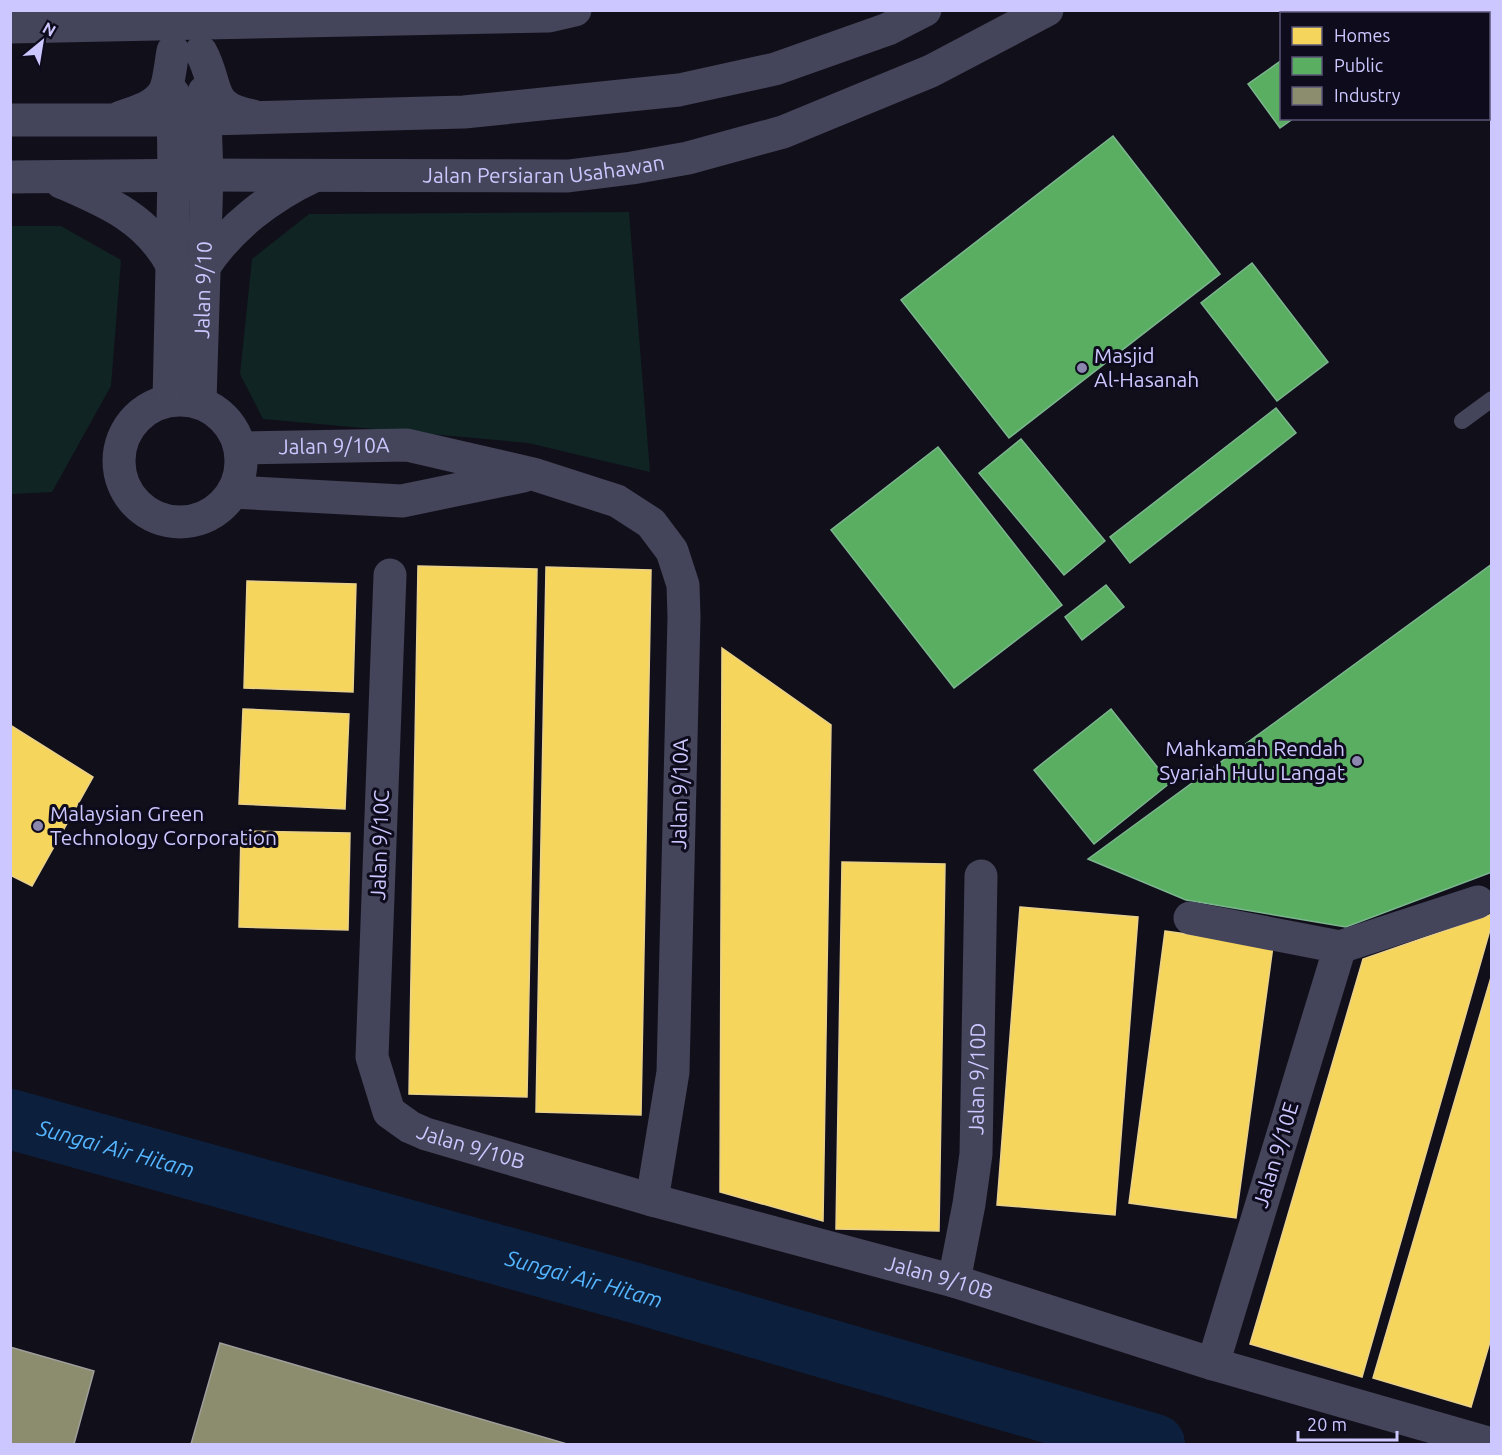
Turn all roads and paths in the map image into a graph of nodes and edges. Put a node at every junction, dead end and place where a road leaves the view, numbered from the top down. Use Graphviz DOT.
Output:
graph roads {
  1 [pos="575,10"];
  2 [pos="925,10"];
  3 [pos="1047,10"];
  4 [pos="10,27"];
  5 [pos="186,34"];
  6 [pos="259,117"];
  7 [pos="205,119"];
  8 [pos="10,120"];
  9 [pos="110,120"];
  10 [pos="173,120"];
  11 [pos="207,175"];
  12 [pos="174,176"];
  13 [pos="316,176"];
  14 [pos="10,177"];
  15 [pos="51,177"];
  16 [pos="172,265"];
  17 [pos="204,267"];
  18 [pos="1491,399"];
  19 [pos="185,401"];
  20 [pos="1462,421"];
  21 [pos="240,448"];
  22 [pos="533,474"];
  23 [pos="233,492"];
  24 [pos="390,575"];
  25 [pos="981,876"];
  26 [pos="1478,902"];
  27 [pos="1190,918"];
  28 [pos="1340,947"];
  29 [pos="389,1112"];
  30 [pos="652,1200"];
  31 [pos="954,1281"];
  32 [pos="1213,1364"];
  33 [pos="1491,1444"];
  1 -- 5 [label="street"];
  2 -- 6 [label="street"];
  3 -- 13 [label="street, Jalan Persiaran Usahawan"];
  4 -- 5 [label="street"];
  5 -- 6 [label="street"];
  5 -- 7 [label="street, Jalan 9/10"];
  5 -- 9 [label="street"];
  5 -- 10 [label="street, Jalan 9/10"];
  6 -- 7 [label="street"];
  7 -- 10 [label="street"];
  7 -- 11 [label="street, Jalan 9/10"];
  8 -- 9 [label="street"];
  9 -- 10 [label="street"];
  10 -- 12 [label="street, Jalan 9/10"];
  11 -- 12 [label="street, Jalan Persiaran Usahawan"];
  11 -- 13 [label="street, Jalan Persiaran Usahawan"];
  11 -- 17 [label="street, Jalan 9/10"];
  12 -- 15 [label="street, Jalan Persiaran Usahawan"];
  12 -- 16 [label="street, Jalan 9/10"];
  13 -- 17 [label="street"];
  14 -- 15 [label="street, Jalan Persiaran Usahawan"];
  15 -- 16 [label="street"];
  16 -- 19 [label="street, Jalan 9/10"];
  17 -- 19 [label="street, Jalan 9/10"];
  18 -- 20 [label="lane"];
  19 -- 21 [label="street"];
  19 -- 23 [label="street"];
  21 -- 22 [label="street, Jalan 9/10A"];
  21 -- 23 [label="street"];
  22 -- 23 [label="street, Jalan 9/10A"];
  22 -- 30 [label="street, Jalan 9/10A"];
  24 -- 29 [label="street, Jalan 9/10C"];
  25 -- 31 [label="street, Jalan 9/10D"];
  26 -- 28 [label="street"];
  27 -- 28 [label="street"];
  28 -- 32 [label="street, Jalan 9/10E"];
  29 -- 30 [label="street, Jalan 9/10B"];
  30 -- 31 [label="street, Jalan 9/10B"];
  31 -- 32 [label="street, Jalan 9/10B"];
  32 -- 33 [label="street, Jalan 9/10B"];
}
